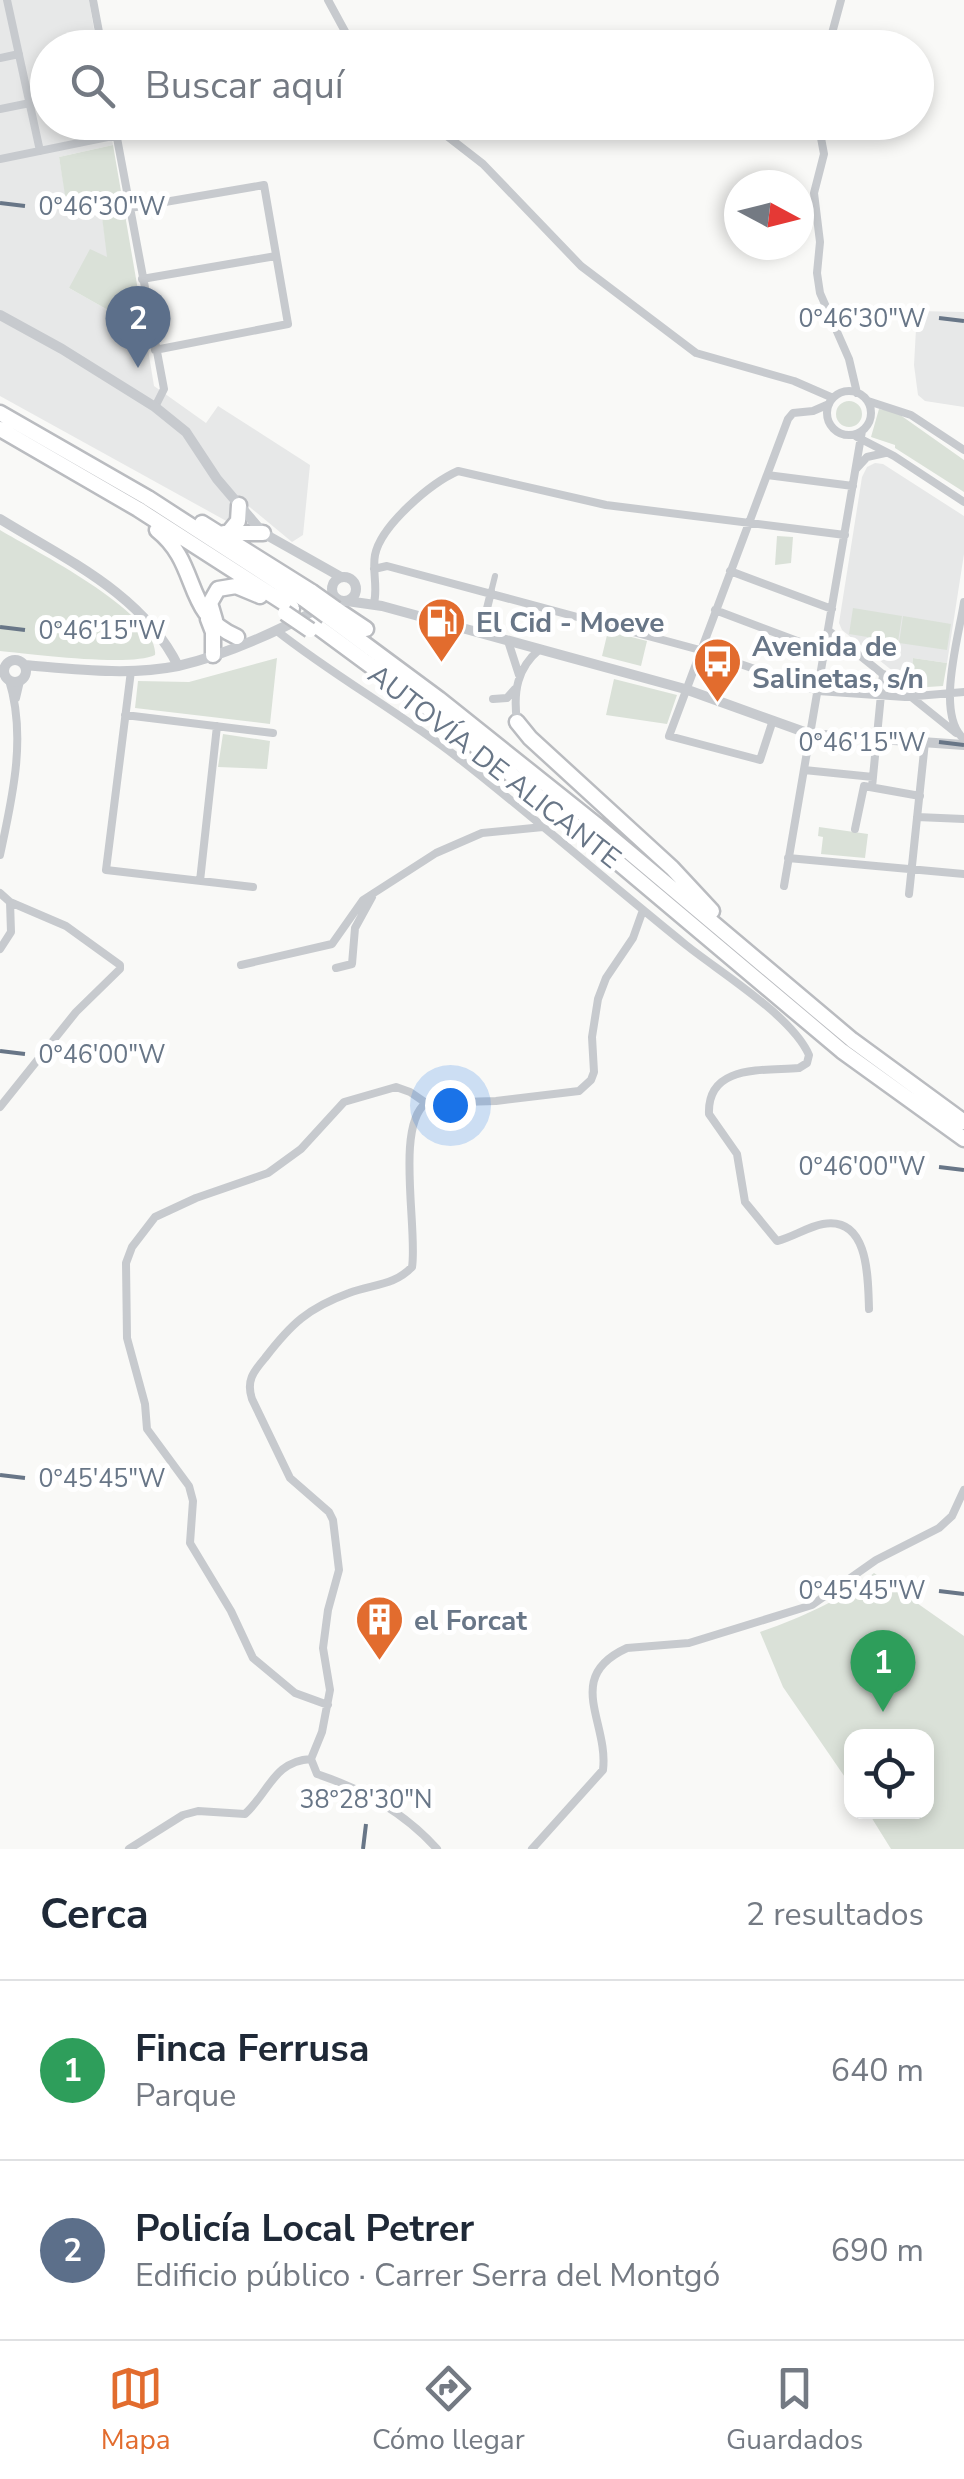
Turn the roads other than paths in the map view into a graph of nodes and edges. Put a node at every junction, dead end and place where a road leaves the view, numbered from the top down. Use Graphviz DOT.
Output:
graph roads {
  1 [pos="7,0"];
  2 [pos="94,0"];
  3 [pos="328,0"];
  4 [pos="841,0"];
  5 [pos="99,30"];
  6 [pos="344,30"];
  7 [pos="833,30"];
  8 [pos="19,54"];
  9 [pos="0,58"];
  10 [pos="30,103"];
  11 [pos="0,110"];
  12 [pos="38,140"];
  13 [pos="89,140"];
  14 [pos="117,140"];
  15 [pos="452,140"];
  16 [pos="821,140"];
  17 [pos="40,151"];
  18 [pos="0,159"];
  19 [pos="130,208"];
  20 [pos="276,256"];
  21 [pos="142,279"];
  22 [pos="0,315"];
  23 [pos="155,350"];
  24 [pos="857,393"];
  25 [pos="868,401"];
  26 [pos="831,402"];
  27 [pos="155,407"];
  28 [pos="0,413"];
  29 [pos="0,429"];
  30 [pos="859,435"];
  31 [pos="964,450"];
  32 [pos="888,452"];
  33 [pos="856,469"];
  34 [pos="767,474"];
  35 [pos="853,486"];
  36 [pos="148,498"];
  37 [pos="117,499"];
  38 [pos="964,502"];
  39 [pos="239,505"];
  40 [pos="0,519"];
  41 [pos="747,526"];
  42 [pos="224,533"];
  43 [pos="263,534"];
  44 [pos="846,536"];
  45 [pos="316,565"];
  46 [pos="374,569"];
  47 [pos="730,571"];
  48 [pos="495,576"];
  49 [pos="341,577"];
  50 [pos="356,586"];
  51 [pos="331,590"];
  52 [pos="491,592"];
  53 [pos="964,602"];
  54 [pos="298,603"];
  55 [pos="378,605"];
  56 [pos="832,609"];
  57 [pos="715,610"];
  58 [pos="329,613"];
  59 [pos="208,618"];
  60 [pos="962,627"];
  61 [pos="221,628"];
  62 [pos="366,629"];
  63 [pos="277,630"];
  64 [pos="828,630"];
  65 [pos="481,633"];
  66 [pos="237,637"];
  67 [pos="255,638"];
  68 [pos="508,640"];
  69 [pos="165,641"];
  70 [pos="540,649"];
  71 [pos="700,650"];
  72 [pos="824,651"];
  73 [pos="205,658"];
  74 [pos="4,663"];
  75 [pos="178,666"];
  76 [pos="153,669"];
  77 [pos="131,671"];
  78 [pos="883,674"];
  79 [pos="519,675"];
  80 [pos="14,676"];
  81 [pos="515,688"];
  82 [pos="685,689"];
  83 [pos="818,691"];
  84 [pos="964,692"];
  85 [pos="950,693"];
  86 [pos="881,695"];
  87 [pos="912,696"];
  88 [pos="494,699"];
  89 [pos="125,715"];
  90 [pos="773,720"];
  91 [pos="517,722"];
  92 [pos="217,726"];
  93 [pos="273,733"];
  94 [pos="810,734"];
  95 [pos="876,738"];
  96 [pos="961,739"];
  97 [pos="925,742"];
  98 [pos="804,770"];
  99 [pos="869,782"];
  100 [pos="920,796"];
  101 [pos="918,817"];
  102 [pos="964,819"];
  103 [pos="543,827"];
  104 [pos="855,829"];
  105 [pos="0,855"];
  106 [pos="788,858"];
  107 [pos="912,868"];
  108 [pos="964,874"];
  109 [pos="200,881"];
  110 [pos="784,886"];
  111 [pos="252,888"];
  112 [pos="0,893"];
  113 [pos="909,894"];
  114 [pos="372,896"];
  115 [pos="10,902"];
  116 [pos="642,910"];
  117 [pos="0,948"];
  118 [pos="756,959"];
  119 [pos="241,965"];
  120 [pos="336,968"];
  121 [pos="426,1103"];
  122 [pos="0,1107"];
  123 [pos="964,1122"];
  124 [pos="964,1139"];
  125 [pos="869,1309"];
  126 [pos="964,1490"];
  127 [pos="328,1705"];
  128 [pos="311,1759"];
  129 [pos="128,1849"];
  130 [pos="436,1849"];
  131 [pos="532,1849"];
  1 -- 8 [label="street"];
  2 -- 5 [label="street"];
  3 -- 6 [label="street"];
  4 -- 7 [label="street"];
  8 -- 9 [label="street"];
  8 -- 10 [label="street"];
  10 -- 11 [label="street"];
  12 -- 17 [label="street"];
  13 -- 17 [label="street"];
  14 -- 19 [label="street"];
  15 -- 26 [label="street"];
  16 -- 24 [label="street"];
  17 -- 18 [label="street"];
  19 -- 20 [label="street"];
  19 -- 21 [label="street"];
  20 -- 21 [label="street"];
  20 -- 23 [label="street"];
  21 -- 23 [label="street"];
  22 -- 27 [label="street"];
  23 -- 27 [label="street"];
  24 -- 25 [label="street"];
  24 -- 26 [label="street"];
  25 -- 30 [label="street"];
  25 -- 31 [label="street"];
  26 -- 30 [label="street"];
  26 -- 34 [label="street"];
  27 -- 39 [label="street"];
  28 -- 36 [label="highway, AUTOVÍA DE ALICANTE"];
  29 -- 37 [label="highway, AUTOVÍA DE ALICANTE"];
  30 -- 32 [label="street"];
  30 -- 33 [label="street"];
  32 -- 33 [label="street"];
  32 -- 38 [label="street"];
  33 -- 35 [label="street"];
  34 -- 35 [label="street"];
  34 -- 41 [label="street"];
  35 -- 44 [label="street"];
  36 -- 42 [label="highway"];
  36 -- 54 [label="highway, AUTOVÍA DE ALICANTE"];
  37 -- 54 [label="highway, AUTOVÍA DE ALICANTE"];
  37 -- 59 [label="highway"];
  39 -- 42 [label="highway"];
  39 -- 43 [label="street"];
  40 -- 69 [label="street"];
  41 -- 44 [label="street"];
  41 -- 46 [label="street"];
  41 -- 47 [label="street"];
  42 -- 43 [label="highway"];
  42 -- 54 [label="highway"];
  43 -- 45 [label="street"];
  44 -- 56 [label="street"];
  45 -- 49 [label="street"];
  45 -- 51 [label="street"];
  46 -- 52 [label="street"];
  46 -- 55 [label="street"];
  47 -- 56 [label="street"];
  47 -- 57 [label="street"];
  48 -- 52 [label="street"];
  49 -- 50 [label="street"];
  49 -- 51 [label="street"];
  50 -- 55 [label="street"];
  50 -- 58 [label="street"];
  51 -- 58 [label="street"];
  52 -- 65 [label="street"];
  52 -- 71 [label="street"];
  53 -- 60 [label="street"];
  54 -- 58 [label="highway, AUTOVÍA DE ALICANTE"];
  54 -- 58 [label="highway, bridge"];
  54 -- 61 [label="highway"];
  55 -- 58 [label="street"];
  55 -- 65 [label="street"];
  56 -- 64 [label="street"];
  57 -- 71 [label="street"];
  57 -- 72 [label="street"];
  58 -- 62 [label="highway"];
  58 -- 63 [label="street"];
  58 -- 118 [label="highway, AUTOVÍA DE ALICANTE"];
  58 -- 124 [label="highway, AUTOVÍA DE ALICANTE"];
  59 -- 61 [label="highway"];
  59 -- 73 [label="highway"];
  60 -- 85 [label="street"];
  61 -- 66 [label="highway"];
  63 -- 67 [label="street"];
  63 -- 103 [label="street"];
  64 -- 72 [label="street"];
  64 -- 78 [label="street"];
  65 -- 68 [label="street"];
  66 -- 67 [label="street"];
  66 -- 73 [label="street"];
  67 -- 73 [label="street"];
  68 -- 70 [label="street"];
  68 -- 79 [label="street"];
  69 -- 73 [label="street"];
  69 -- 75 [label="street"];
  69 -- 76 [label="street"];
  70 -- 79 [label="street"];
  70 -- 82 [label="street"];
  71 -- 82 [label="street"];
  71 -- 83 [label="street"];
  72 -- 83 [label="street"];
  73 -- 75 [label="street"];
  74 -- 80 [label="street"];
  75 -- 76 [label="street"];
  76 -- 77 [label="street"];
  77 -- 80 [label="street"];
  77 -- 89 [label="street"];
  78 -- 86 [label="street"];
  78 -- 87 [label="street"];
  79 -- 81 [label="street"];
  80 -- 105 [label="street"];
  81 -- 88 [label="street"];
  81 -- 91 [label="street"];
  82 -- 90 [label="street"];
  82 -- 90 [label="street"];
  83 -- 86 [label="street"];
  83 -- 94 [label="street"];
  84 -- 85 [label="street"];
  85 -- 87 [label="street"];
  85 -- 96 [label="street"];
  86 -- 87 [label="street"];
  86 -- 95 [label="street"];
  87 -- 96 [label="street"];
  89 -- 92 [label="street"];
  89 -- 109 [label="street"];
  90 -- 94 [label="street"];
  91 -- 118 [label="highway"];
  92 -- 93 [label="street"];
  92 -- 109 [label="street"];
  94 -- 95 [label="street"];
  94 -- 98 [label="street"];
  95 -- 97 [label="street"];
  95 -- 99 [label="street"];
  96 -- 97 [label="street"];
  97 -- 100 [label="street"];
  98 -- 99 [label="street"];
  98 -- 106 [label="street"];
  99 -- 100 [label="street"];
  99 -- 104 [label="street"];
  100 -- 101 [label="street"];
  101 -- 102 [label="street"];
  101 -- 107 [label="street"];
  103 -- 114 [label="street"];
  103 -- 116 [label="street"];
  106 -- 107 [label="street"];
  106 -- 110 [label="street"];
  107 -- 108 [label="street"];
  107 -- 113 [label="street"];
  109 -- 111 [label="street"];
  112 -- 115 [label="street"];
  114 -- 119 [label="street"];
  114 -- 120 [label="street"];
  115 -- 117 [label="street"];
  115 -- 122 [label="street"];
  116 -- 121 [label="street"];
  116 -- 125 [label="street"];
  118 -- 123 [label="highway, AUTOVÍA DE ALICANTE"];
  121 -- 127 [label="street"];
  121 -- 127 [label="street"];
  126 -- 131 [label="street"];
  127 -- 128 [label="street"];
  128 -- 129 [label="street"];
  128 -- 130 [label="street"];
}
